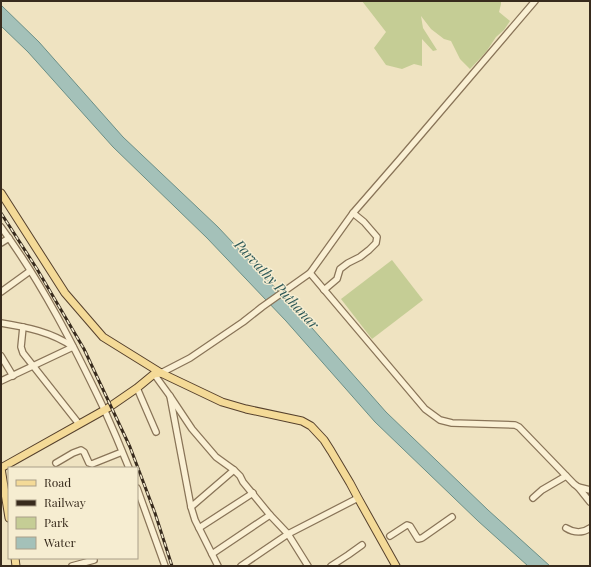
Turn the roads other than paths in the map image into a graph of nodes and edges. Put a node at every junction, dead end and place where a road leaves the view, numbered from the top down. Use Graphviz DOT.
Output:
graph roads {
  1 [pos="534,1"];
  2 [pos="1,193"];
  3 [pos="353,212"];
  4 [pos="1,227"];
  5 [pos="8,238"];
  6 [pos="1,243"];
  7 [pos="30,271"];
  8 [pos="310,273"];
  9 [pos="324,290"];
  10 [pos="1,292"];
  11 [pos="1,322"];
  12 [pos="23,327"];
  13 [pos="73,347"];
  14 [pos="1,356"];
  15 [pos="33,367"];
  16 [pos="158,374"];
  17 [pos="13,376"];
  18 [pos="1,381"];
  19 [pos="137,388"];
  20 [pos="170,396"];
  21 [pos="104,410"];
  22 [pos="79,424"];
  23 [pos="156,432"];
  24 [pos="122,452"];
  25 [pos="1,462"];
  26 [pos="56,463"];
  27 [pos="129,467"];
  28 [pos="1,468"];
  29 [pos="234,470"];
  30 [pos="566,476"];
  31 [pos="578,488"];
  32 [pos="590,490"];
  33 [pos="138,491"];
  34 [pos="7,492"];
  35 [pos="253,493"];
  36 [pos="358,498"];
  37 [pos="533,498"];
  38 [pos="590,502"];
  39 [pos="8,505"];
  40 [pos="191,507"];
  41 [pos="270,515"];
  42 [pos="452,517"];
  43 [pos="199,528"];
  44 [pos="566,528"];
  45 [pos="590,528"];
  46 [pos="288,534"];
  47 [pos="390,536"];
  48 [pos="362,545"];
  49 [pos="212,554"];
  50 [pos="94,560"];
  51 [pos="72,566"];
  52 [pos="165,566"];
  53 [pos="218,566"];
  54 [pos="242,566"];
  55 [pos="308,566"];
  56 [pos="331,566"];
  57 [pos="396,566"];
  1 -- 3 [label="street"];
  2 -- 16 [label="main road"];
  3 -- 8 [label="street"];
  3 -- 9 [label="street"];
  4 -- 5 [label="street"];
  5 -- 6 [label="street"];
  5 -- 7 [label="street"];
  7 -- 10 [label="street"];
  7 -- 13 [label="street"];
  8 -- 9 [label="street"];
  8 -- 16 [label="street"];
  9 -- 30 [label="street"];
  11 -- 12 [label="street"];
  12 -- 13 [label="street"];
  12 -- 15 [label="street"];
  13 -- 15 [label="street"];
  13 -- 21 [label="street"];
  14 -- 17 [label="street"];
  15 -- 17 [label="street"];
  15 -- 22 [label="street"];
  16 -- 19 [label="main road"];
  16 -- 20 [label="street"];
  16 -- 36 [label="main road"];
  17 -- 18 [label="street"];
  19 -- 21 [label="main road"];
  19 -- 23 [label="street"];
  20 -- 29 [label="street"];
  20 -- 40 [label="street"];
  21 -- 22 [label="main road"];
  21 -- 24 [label="street"];
  22 -- 28 [label="main road"];
  24 -- 26 [label="street"];
  24 -- 27 [label="street"];
  25 -- 28 [label="street"];
  28 -- 34 [label="main road"];
  29 -- 35 [label="street"];
  29 -- 40 [label="street"];
  30 -- 31 [label="street"];
  30 -- 37 [label="street"];
  31 -- 32 [label="street"];
  31 -- 38 [label="street"];
  33 -- 52 [label="street"];
  34 -- 39 [label="main road"];
  35 -- 41 [label="street"];
  35 -- 43 [label="street"];
  36 -- 46 [label="street"];
  36 -- 57 [label="main road"];
  40 -- 43 [label="street"];
  41 -- 46 [label="street"];
  41 -- 49 [label="street"];
  42 -- 47 [label="street"];
  43 -- 49 [label="street"];
  44 -- 45 [label="street"];
  46 -- 54 [label="street"];
  46 -- 55 [label="street"];
  48 -- 56 [label="street"];
  49 -- 53 [label="street"];
  50 -- 51 [label="street"];
}
